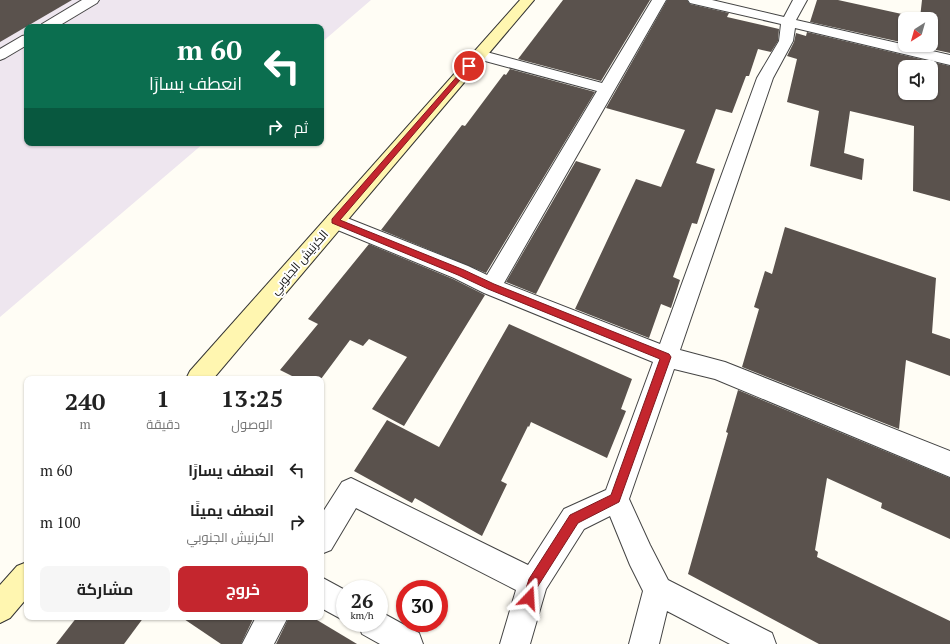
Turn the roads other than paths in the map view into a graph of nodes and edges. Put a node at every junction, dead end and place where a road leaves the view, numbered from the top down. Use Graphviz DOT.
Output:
graph roads {
  1 [pos="92,0"];
  2 [pos="527,0"];
  3 [pos="659,0"];
  4 [pos="695,0"];
  5 [pos="800,0"];
  6 [pos="788,22"];
  7 [pos="52,24"];
  8 [pos="24,41"];
  9 [pos="0,55"];
  10 [pos="480,55"];
  11 [pos="950,60"];
  12 [pos="608,88"];
  13 [pos="335,221"];
  14 [pos="491,287"];
  15 [pos="666,357"];
  16 [pos="201,376"];
  17 [pos="950,464"];
  18 [pos="616,499"];
  19 [pos="324,535"];
  20 [pos="24,580"];
  21 [pos="533,583"];
  22 [pos="658,590"];
  23 [pos="324,594"];
  24 [pos="336,601"];
  25 [pos="0,608"];
  26 [pos="272,620"];
  27 [pos="388,632"];
  28 [pos="257,644"];
  29 [pos="408,644"];
  30 [pos="515,644"];
  31 [pos="644,644"];
  32 [pos="761,644"];
  1 -- 7 [label="street"];
  2 -- 10 [label="main road, الكرنيش الجنوبي"];
  3 -- 12 [label="street"];
  4 -- 6 [label="street"];
  5 -- 6 [label="street"];
  6 -- 11 [label="street"];
  6 -- 15 [label="street"];
  8 -- 9 [label="street"];
  10 -- 12 [label="street"];
  10 -- 13 [label="main road, الكرنيش الجنوبي"];
  12 -- 14 [label="street"];
  13 -- 14 [label="street"];
  13 -- 16 [label="main road, الكرنيش الجنوبي"];
  14 -- 15 [label="street"];
  15 -- 17 [label="street"];
  15 -- 18 [label="street"];
  18 -- 21 [label="street"];
  18 -- 22 [label="street"];
  19 -- 21 [label="street"];
  20 -- 25 [label="main road"];
  21 -- 30 [label="street"];
  22 -- 31 [label="street"];
  22 -- 32 [label="street"];
  23 -- 24 [label="street"];
  26 -- 28 [label="street"];
  27 -- 29 [label="street"];
}
